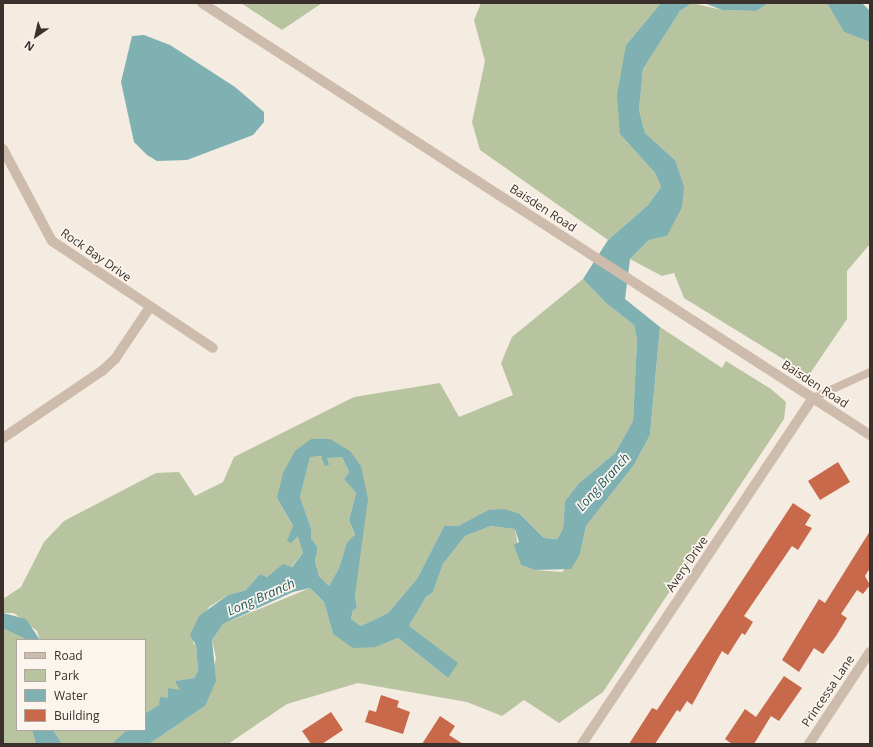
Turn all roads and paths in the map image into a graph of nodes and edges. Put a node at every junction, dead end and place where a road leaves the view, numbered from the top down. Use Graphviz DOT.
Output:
graph roads {
  1 [pos="202,3"];
  2 [pos="3,149"];
  3 [pos="150,307"];
  4 [pos="212,348"];
  5 [pos="870,372"];
  6 [pos="813,398"];
  7 [pos="870,435"];
  8 [pos="3,438"];
  9 [pos="870,652"];
  10 [pos="582,744"];
  11 [pos="809,744"];
  1 -- 6 [label="street, Baisden Road"];
  2 -- 3 [label="street, Rock Bay Drive"];
  3 -- 4 [label="street, Rock Bay Drive"];
  3 -- 8 [label="street"];
  5 -- 6 [label="lane"];
  6 -- 7 [label="street, Baisden Road"];
  6 -- 10 [label="street, Avery Drive"];
  9 -- 11 [label="street, Princessa Lane"];
}
